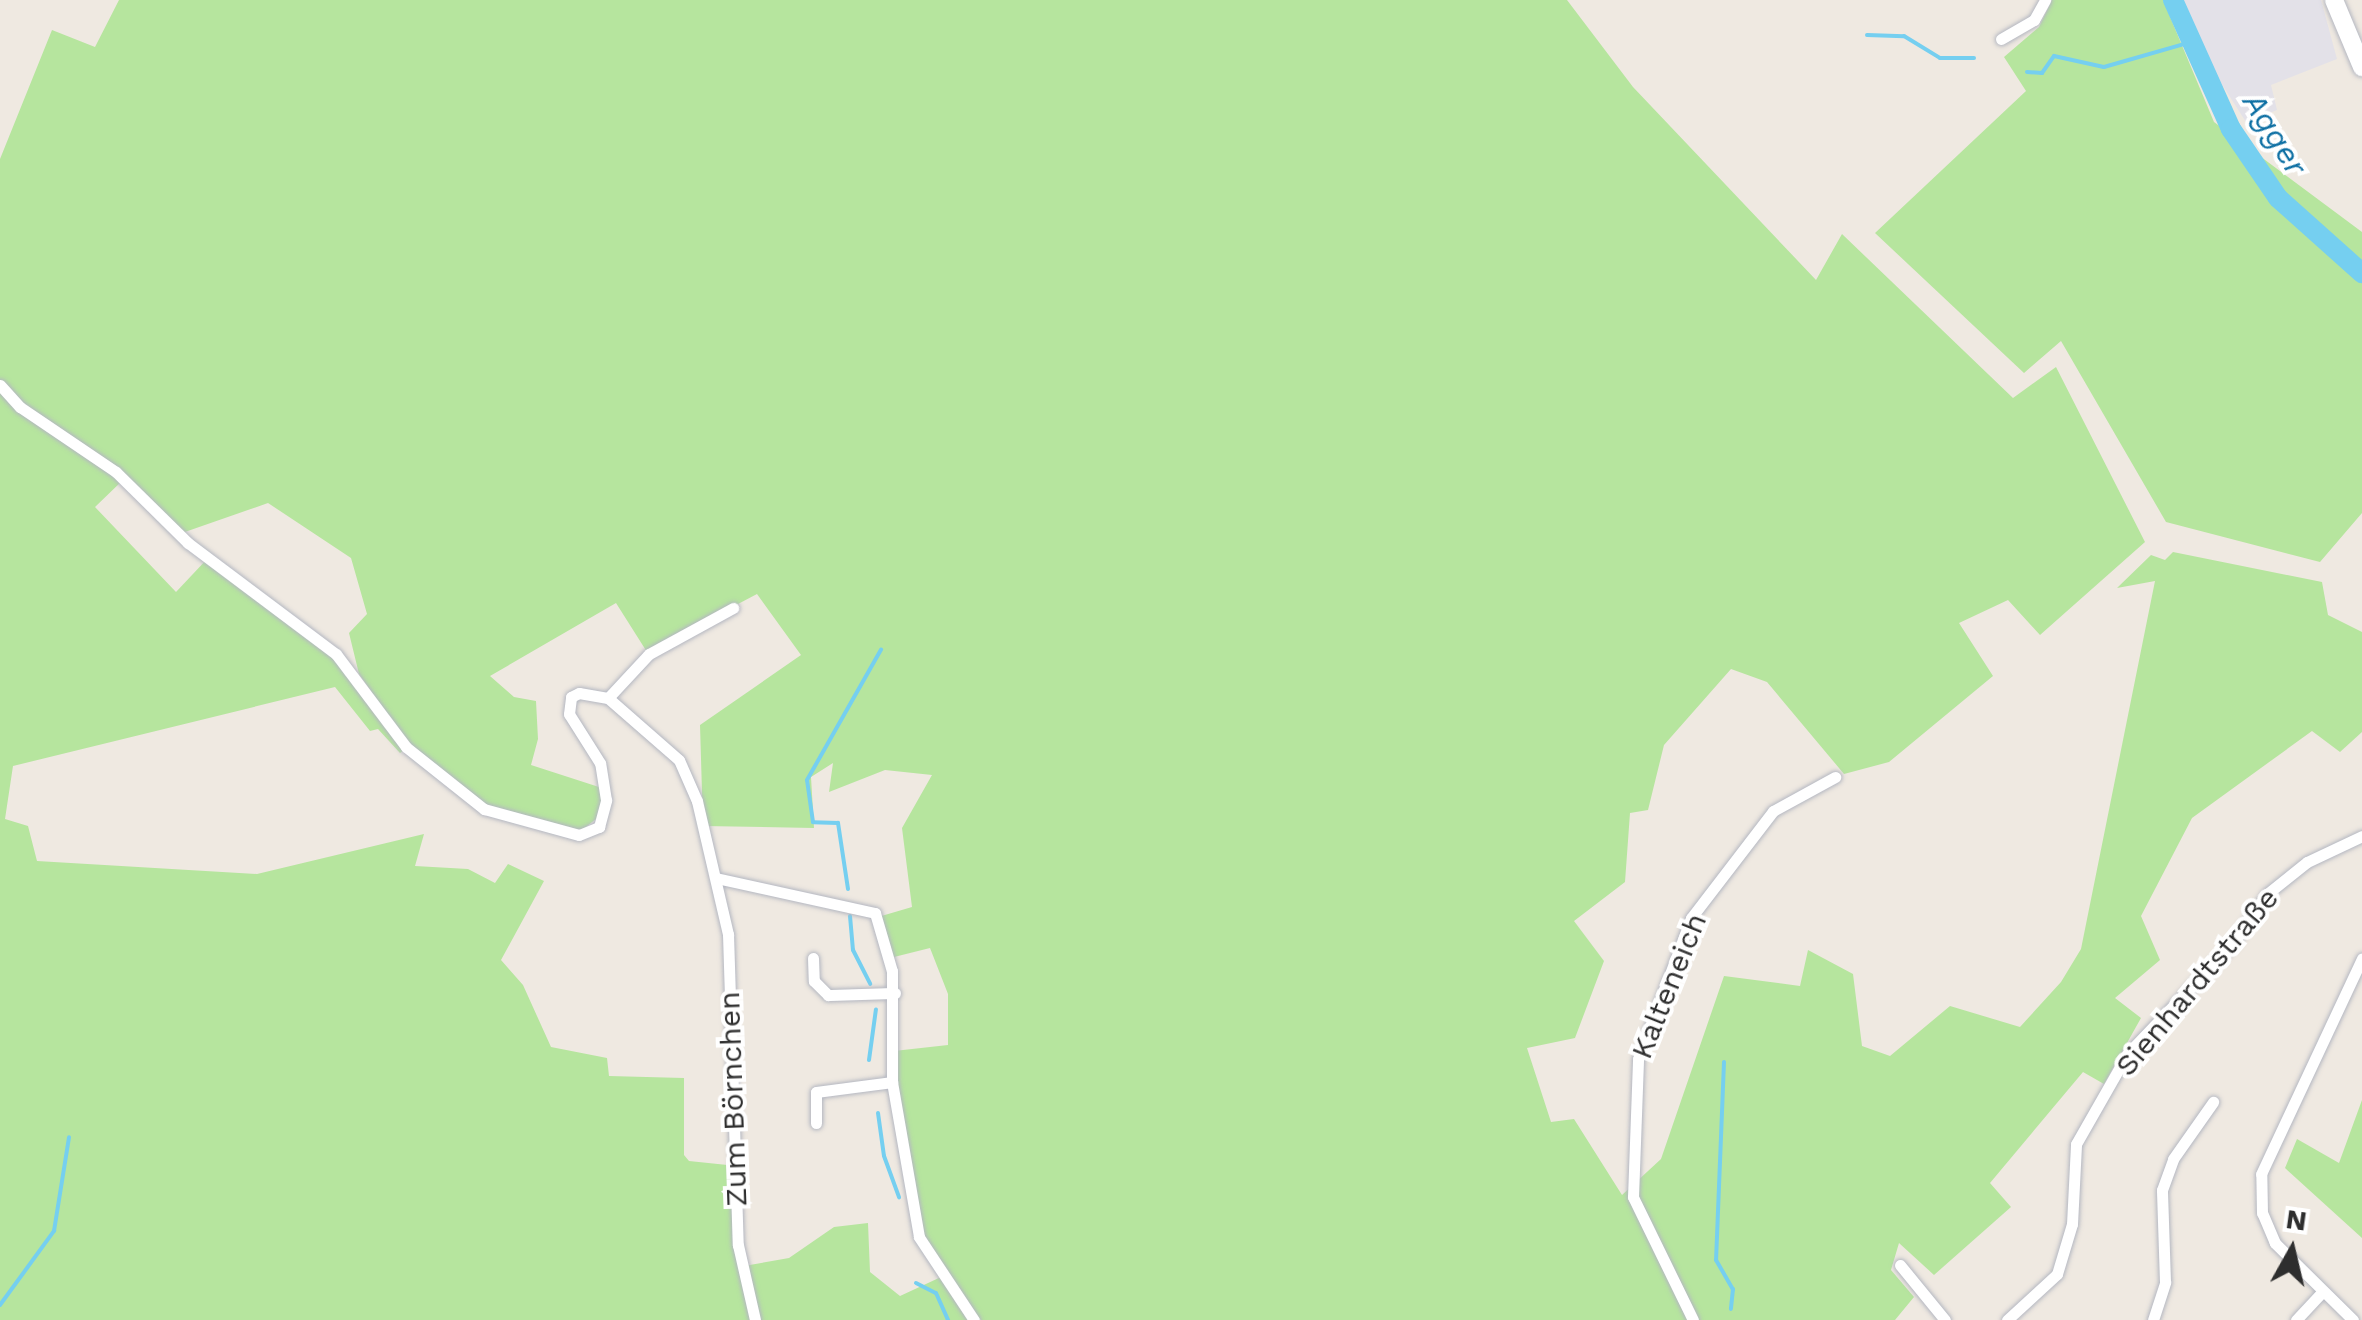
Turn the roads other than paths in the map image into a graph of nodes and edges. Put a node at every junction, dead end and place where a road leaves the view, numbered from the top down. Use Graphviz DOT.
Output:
graph roads {
  1 [pos="2045,0"];
  2 [pos="2334,0"];
  3 [pos="2001,39"];
  4 [pos="2362,66"];
  5 [pos="0,385"];
  6 [pos="733,608"];
  7 [pos="608,698"];
  8 [pos="1835,777"];
  9 [pos="2362,836"];
  10 [pos="716,878"];
  11 [pos="813,958"];
  12 [pos="2362,958"];
  13 [pos="895,992"];
  14 [pos="892,1082"];
  15 [pos="2212,1102"];
  16 [pos="816,1123"];
  17 [pos="1900,1265"];
  18 [pos="2322,1292"];
  19 [pos="754,1320"];
  20 [pos="974,1320"];
  21 [pos="1694,1320"];
  22 [pos="1945,1320"];
  23 [pos="2007,1320"];
  24 [pos="2153,1320"];
  25 [pos="2296,1320"];
  26 [pos="2353,1320"];
  1 -- 3 [label="street"];
  2 -- 4 [label="main road"];
  5 -- 7 [label="street"];
  6 -- 7 [label="street"];
  7 -- 10 [label="street, Zum Börnchen"];
  8 -- 21 [label="street, Kalteneich"];
  9 -- 23 [label="street, Sienhardtstraße"];
  10 -- 13 [label="street"];
  10 -- 19 [label="street, Zum Börnchen"];
  11 -- 13 [label="street"];
  12 -- 18 [label="street"];
  13 -- 14 [label="street"];
  14 -- 16 [label="street"];
  14 -- 20 [label="street"];
  15 -- 24 [label="street"];
  17 -- 22 [label="street"];
  18 -- 25 [label="street"];
  18 -- 26 [label="street"];
}
